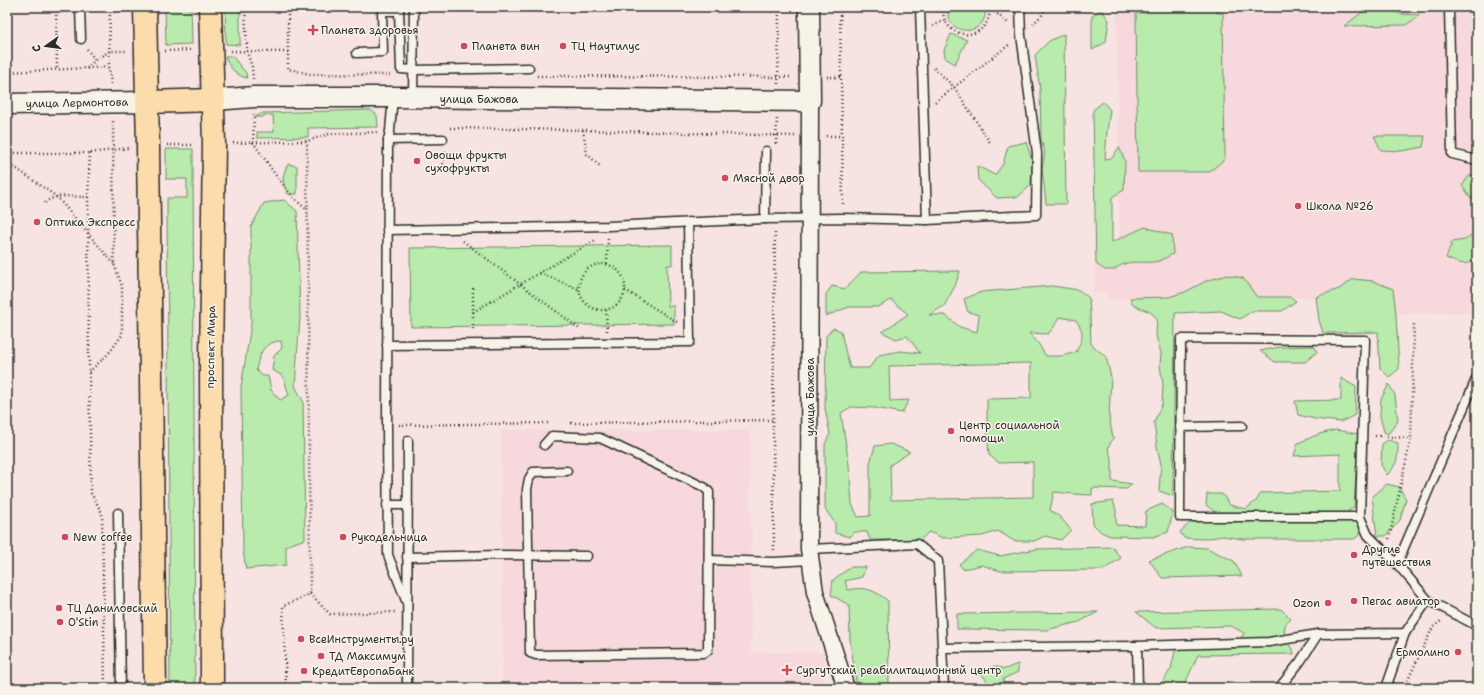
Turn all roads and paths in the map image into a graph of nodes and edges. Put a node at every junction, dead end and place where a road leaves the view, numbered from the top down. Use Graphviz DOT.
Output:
graph roads {
  1 [pos="56,7"];
  2 [pos="80,7"];
  3 [pos="110,7"];
  4 [pos="145,7"];
  5 [pos="210,7"];
  6 [pos="245,7"];
  7 [pos="414,7"];
  8 [pos="809,7"];
  9 [pos="840,7"];
  10 [pos="920,7"];
  11 [pos="943,7"];
  12 [pos="1020,7"];
  13 [pos="1449,7"];
  14 [pos="990,8"];
  15 [pos="1021,35"];
  16 [pos="81,39"];
  17 [pos="110,51"];
  18 [pos="357,53"];
  19 [pos="922,57"];
  20 [pos="109,67"];
  21 [pos="529,68"];
  22 [pos="58,69"];
  23 [pos="87,69"];
  24 [pos="414,70"];
  25 [pos="7,72"];
  26 [pos="954,87"];
  27 [pos="254,97"];
  28 [pos="392,97"];
  29 [pos="413,98"];
  30 [pos="214,100"];
  31 [pos="810,101"];
  32 [pos="113,102"];
  33 [pos="147,102"];
  34 [pos="7,104"];
  35 [pos="923,111"];
  36 [pos="583,130"];
  37 [pos="443,139"];
  38 [pos="388,140"];
  39 [pos="307,141"];
  40 [pos="991,144"];
  41 [pos="766,151"];
  42 [pos="90,153"];
  43 [pos="1477,160"];
  44 [pos="7,162"];
  45 [pos="600,166"];
  46 [pos="57,197"];
  47 [pos="88,197"];
  48 [pos="45,203"];
  49 [pos="307,210"];
  50 [pos="810,218"];
  51 [pos="843,218"];
  52 [pos="765,219"];
  53 [pos="775,220"];
  54 [pos="927,220"];
  55 [pos="688,222"];
  56 [pos="447,229"];
  57 [pos="608,229"];
  58 [pos="387,230"];
  59 [pos="89,235"];
  60 [pos="114,264"];
  61 [pos="607,264"];
  62 [pos="539,273"];
  63 [pos="520,284"];
  64 [pos="473,288"];
  65 [pos="578,289"];
  66 [pos="625,290"];
  67 [pos="606,310"];
  68 [pos="473,312"];
  69 [pos="1414,324"];
  70 [pos="690,329"];
  71 [pos="597,343"];
  72 [pos="608,343"];
  73 [pos="473,344"];
  74 [pos="387,345"];
  75 [pos="88,373"];
  76 [pos="1477,377"];
  77 [pos="773,420"];
  78 [pos="552,423"];
  79 [pos="568,423"];
  80 [pos="387,425"];
  81 [pos="1242,426"];
  82 [pos="1180,427"];
  83 [pos="1362,436"];
  84 [pos="1411,438"];
  85 [pos="408,441"];
  86 [pos="544,445"];
  87 [pos="566,471"];
  88 [pos="387,505"];
  89 [pos="408,505"];
  90 [pos="118,513"];
  91 [pos="1360,516"];
  92 [pos="1386,553"];
  93 [pos="527,555"];
  94 [pos="810,555"];
  95 [pos="587,556"];
  96 [pos="407,557"];
  97 [pos="709,560"];
  98 [pos="774,562"];
  99 [pos="1397,564"];
  100 [pos="310,594"];
  101 [pos="1428,600"];
  102 [pos="407,603"];
  103 [pos="407,612"];
  104 [pos="1447,621"];
  105 [pos="1477,626"];
  106 [pos="1405,633"];
  107 [pos="1318,634"];
  108 [pos="1137,646"];
  109 [pos="943,648"];
  110 [pos="105,688"];
  111 [pos="121,688"];
  112 [pos="155,688"];
  113 [pos="212,688"];
  114 [pos="286,688"];
  115 [pos="407,688"];
  116 [pos="846,688"];
  117 [pos="944,688"];
  118 [pos="1138,688"];
  119 [pos="1279,688"];
  120 [pos="1386,688"];
  121 [pos="1404,688"];
  1 -- 22 [label="path"];
  2 -- 16 [label="lane"];
  3 -- 17 [label="path"];
  4 -- 33 [label="main road"];
  5 -- 30 [label="main road, проспект Мира"];
  6 -- 27 [label="path"];
  7 -- 24 [label="lane"];
  8 -- 31 [label="street, улица Бажова"];
  9 -- 51 [label="path"];
  10 -- 19 [label="lane"];
  11 -- 14 [label="path"];
  12 -- 15 [label="lane"];
  13 -- 43 [label="lane"];
  14 -- 15 [label="path"];
  15 -- 26 [label="path"];
  15 -- 54 [label="lane"];
  17 -- 20 [label="path"];
  17 -- 23 [label="path"];
  18 -- 24 [label="lane"];
  19 -- 26 [label="path"];
  19 -- 35 [label="lane"];
  20 -- 23 [label="path"];
  20 -- 32 [label="path"];
  21 -- 24 [label="lane"];
  22 -- 23 [label="path"];
  22 -- 25 [label="path"];
  24 -- 29 [label="lane"];
  26 -- 35 [label="path"];
  26 -- 40 [label="path"];
  27 -- 28 [label="street, улица Бажова"];
  27 -- 30 [label="street, улица Бажова"];
  27 -- 49 [label="path"];
  28 -- 29 [label="street, улица Бажова"];
  28 -- 38 [label="lane"];
  29 -- 31 [label="street, улица Бажова"];
  30 -- 33 [label="main road, улица Бажова"];
  30 -- 113 [label="main road, проспект Мира"];
  31 -- 50 [label="street, улица Бажова"];
  32 -- 33 [label="street, улица Лермонтова"];
  32 -- 34 [label="street, улица Лермонтова"];
  32 -- 60 [label="path"];
  33 -- 112 [label="main road"];
  35 -- 54 [label="lane"];
  36 -- 45 [label="path"];
  37 -- 38 [label="lane"];
  38 -- 58 [label="lane"];
  39 -- 49 [label="path"];
  41 -- 52 [label="lane"];
  42 -- 47 [label="path"];
  44 -- 46 [label="path"];
  46 -- 47 [label="path"];
  46 -- 48 [label="path"];
  46 -- 59 [label="path"];
  47 -- 59 [label="path"];
  49 -- 100 [label="path"];
  50 -- 51 [label="lane"];
  50 -- 53 [label="lane"];
  50 -- 94 [label="street, улица Бажова"];
  51 -- 54 [label="lane"];
  52 -- 53 [label="lane"];
  52 -- 55 [label="lane"];
  53 -- 77 [label="path"];
  55 -- 57 [label="lane"];
  55 -- 70 [label="lane"];
  56 -- 57 [label="lane"];
  56 -- 58 [label="lane"];
  56 -- 63 [label="path"];
  57 -- 61 [label="path"];
  57 -- 62 [label="path"];
  58 -- 74 [label="lane"];
  59 -- 60 [label="path"];
  59 -- 75 [label="path"];
  60 -- 75 [label="path"];
  61 -- 65 [label="path"];
  61 -- 66 [label="path"];
  62 -- 63 [label="path"];
  62 -- 65 [label="path"];
  63 -- 68 [label="path"];
  63 -- 71 [label="path"];
  64 -- 68 [label="path"];
  65 -- 67 [label="path"];
  66 -- 67 [label="path"];
  66 -- 70 [label="path"];
  67 -- 72 [label="path"];
  68 -- 73 [label="path"];
  69 -- 84 [label="path"];
  70 -- 72 [label="lane"];
  71 -- 72 [label="lane"];
  71 -- 73 [label="lane"];
  73 -- 74 [label="lane"];
  74 -- 80 [label="lane"];
  75 -- 110 [label="path"];
  76 -- 99 [label="lane"];
  77 -- 79 [label="path"];
  77 -- 98 [label="path"];
  78 -- 80 [label="path"];
  80 -- 88 [label="lane"];
  81 -- 82 [label="lane"];
  82 -- 83 [label="lane"];
  82 -- 91 [label="lane"];
  83 -- 84 [label="path"];
  83 -- 91 [label="lane"];
  84 -- 92 [label="path"];
  85 -- 89 [label="lane"];
  86 -- 97 [label="lane"];
  87 -- 93 [label="lane"];
  88 -- 89 [label="lane"];
  88 -- 102 [label="lane"];
  89 -- 96 [label="lane"];
  90 -- 111 [label="lane"];
  91 -- 92 [label="lane"];
  92 -- 99 [label="lane"];
  93 -- 95 [label="lane"];
  93 -- 96 [label="lane"];
  93 -- 97 [label="lane"];
  94 -- 98 [label="lane"];
  94 -- 109 [label="lane"];
  94 -- 116 [label="street, улица Бажова"];
  96 -- 102 [label="lane"];
  97 -- 98 [label="lane"];
  99 -- 101 [label="lane"];
  100 -- 103 [label="path"];
  100 -- 114 [label="path"];
  101 -- 105 [label="lane"];
  101 -- 106 [label="lane"];
  102 -- 103 [label="lane"];
  103 -- 115 [label="lane"];
  104 -- 121 [label="path"];
  106 -- 107 [label="lane"];
  106 -- 120 [label="lane"];
  107 -- 108 [label="lane"];
  107 -- 119 [label="lane"];
  108 -- 109 [label="lane"];
  108 -- 118 [label="lane"];
  109 -- 117 [label="lane"];
}
